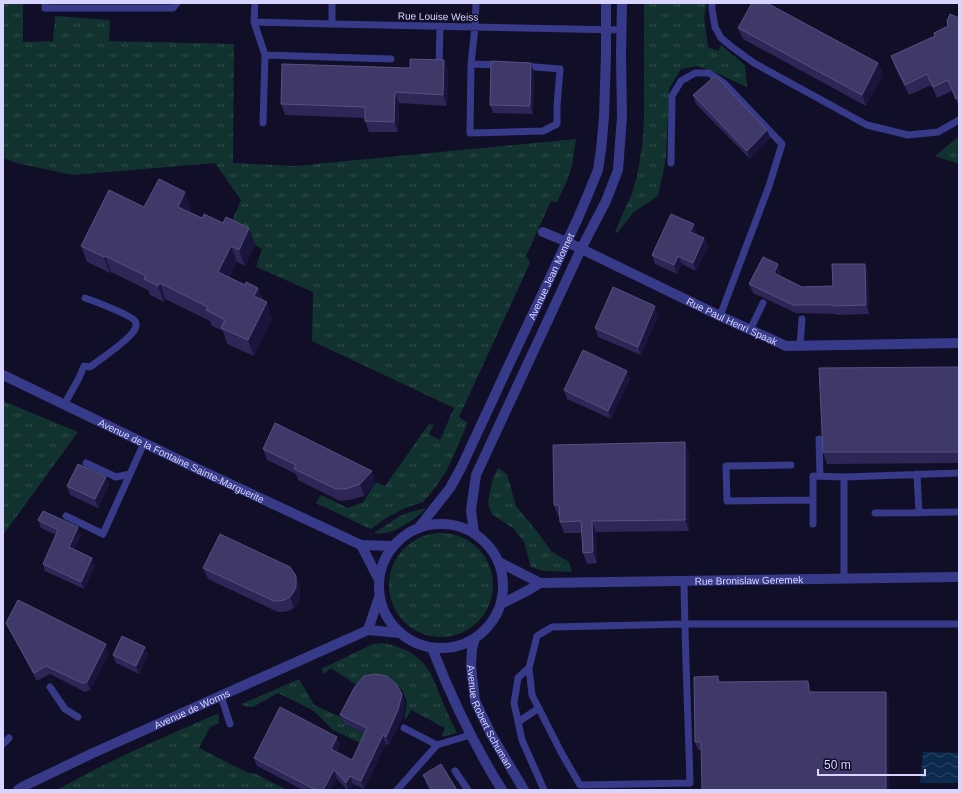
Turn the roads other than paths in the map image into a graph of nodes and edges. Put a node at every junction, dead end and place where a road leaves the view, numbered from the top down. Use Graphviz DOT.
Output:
graph roads {
  1 [pos="45,3"];
  2 [pos="177,3"];
  3 [pos="254,3"];
  4 [pos="332,3"];
  5 [pos="476,3"];
  6 [pos="606,3"];
  7 [pos="622,3"];
  8 [pos="712,3"];
  9 [pos="254,22"];
  10 [pos="332,24"];
  11 [pos="440,27"];
  12 [pos="475,27"];
  13 [pos="605,30"];
  14 [pos="622,30"];
  15 [pos="265,55"];
  16 [pos="391,59"];
  17 [pos="471,64"];
  18 [pos="431,65"];
  19 [pos="959,120"];
  20 [pos="264,123"];
  21 [pos="671,163"];
  22 [pos="543,232"];
  23 [pos="567,242"];
  24 [pos="581,249"];
  25 [pos="85,298"];
  26 [pos="763,303"];
  27 [pos="720,316"];
  28 [pos="802,319"];
  29 [pos="750,330"];
  30 [pos="959,343"];
  31 [pos="800,346"];
  32 [pos="3,375"];
  33 [pos="64,405"];
  34 [pos="819,439"];
  35 [pos="144,443"];
  36 [pos="86,463"];
  37 [pos="791,465"];
  38 [pos="959,473"];
  39 [pos="130,474"];
  40 [pos="917,474"];
  41 [pos="820,476"];
  42 [pos="844,477"];
  43 [pos="813,500"];
  44 [pos="959,512"];
  45 [pos="875,513"];
  46 [pos="919,513"];
  47 [pos="66,516"];
  48 [pos="814,524"];
  49 [pos="420,526"];
  50 [pos="474,533"];
  51 [pos="361,545"];
  52 [pos="392,546"];
  53 [pos="499,562"];
  54 [pos="959,577"];
  55 [pos="378,578"];
  56 [pos="844,578"];
  57 [pos="684,581"];
  58 [pos="540,583"];
  59 [pos="379,597"];
  60 [pos="500,604"];
  61 [pos="685,624"];
  62 [pos="959,624"];
  63 [pos="368,630"];
  64 [pos="400,633"];
  65 [pos="475,638"];
  66 [pos="432,648"];
  67 [pos="529,668"];
  68 [pos="50,687"];
  69 [pos="221,696"];
  70 [pos="539,708"];
  71 [pos="78,717"];
  72 [pos="518,722"];
  73 [pos="230,724"];
  74 [pos="404,728"];
  75 [pos="470,735"];
  76 [pos="9,738"];
  77 [pos="3,744"];
  78 [pos="438,745"];
  79 [pos="455,771"];
  80 [pos="18,790"];
  81 [pos="397,790"];
  82 [pos="468,790"];
  83 [pos="502,790"];
  84 [pos="524,790"];
  85 [pos="544,790"];
  1 -- 2 [label="lane"];
  3 -- 9 [label="lane"];
  4 -- 10 [label="lane"];
  5 -- 12 [label="lane"];
  6 -- 13 [label="street, Avenue Jean Monnet"];
  7 -- 14 [label="street, Avenue Jean Monnet"];
  8 -- 19 [label="lane"];
  9 -- 10 [label="lane, Rue Louise Weiss"];
  9 -- 15 [label="lane"];
  10 -- 11 [label="lane, Rue Louise Weiss"];
  11 -- 12 [label="lane, Rue Louise Weiss"];
  11 -- 18 [label="lane"];
  12 -- 13 [label="lane, Rue Louise Weiss"];
  12 -- 17 [label="lane"];
  13 -- 14 [label="lane, Rue Louise Weiss"];
  13 -- 23 [label="street, Avenue Jean Monnet"];
  14 -- 24 [label="street, Avenue Jean Monnet"];
  15 -- 16 [label="lane"];
  15 -- 20 [label="lane"];
  17 -- 17 [label="lane"];
  21 -- 27 [label="lane"];
  22 -- 23 [label="street, Rue Paul Henri Spaak"];
  23 -- 24 [label="street, Rue Paul Henri Spaak"];
  23 -- 49 [label="street, Avenue Jean Monnet"];
  24 -- 27 [label="street, Rue Paul Henri Spaak"];
  24 -- 50 [label="street, Avenue Jean Monnet"];
  25 -- 33 [label="lane"];
  26 -- 29 [label="lane"];
  27 -- 29 [label="street, Rue Paul Henri Spaak"];
  28 -- 31 [label="lane"];
  29 -- 31 [label="street, Rue Paul Henri Spaak"];
  30 -- 31 [label="street, Rue Paul Henri Spaak"];
  32 -- 33 [label="street, Avenue de la Fontaine Sainte-Marguerite"];
  33 -- 35 [label="street, Avenue de la Fontaine Sainte-Marguerite"];
  34 -- 41 [label="lane"];
  35 -- 39 [label="lane"];
  35 -- 51 [label="street, Avenue de la Fontaine Sainte-Marguerite"];
  36 -- 39 [label="lane"];
  37 -- 43 [label="lane"];
  38 -- 40 [label="lane"];
  39 -- 47 [label="lane"];
  40 -- 42 [label="lane"];
  40 -- 46 [label="lane"];
  41 -- 42 [label="lane"];
  41 -- 43 [label="lane"];
  42 -- 56 [label="lane"];
  43 -- 48 [label="lane"];
  44 -- 46 [label="lane"];
  45 -- 46 [label="lane"];
  49 -- 50 [label="street"];
  49 -- 52 [label="street"];
  50 -- 53 [label="street"];
  51 -- 52 [label="street, Avenue de la Fontaine Sainte-Marguerite"];
  51 -- 55 [label="street"];
  52 -- 55 [label="street"];
  53 -- 58 [label="street, Rue Bronislaw Geremek"];
  53 -- 60 [label="street"];
  54 -- 56 [label="street, Rue Bronislaw Geremek"];
  55 -- 59 [label="street"];
  56 -- 57 [label="street, Rue Bronislaw Geremek"];
  57 -- 58 [label="street, Rue Bronislaw Geremek"];
  57 -- 61 [label="lane"];
  58 -- 60 [label="street, Rue Bronislaw Geremek"];
  59 -- 63 [label="street"];
  59 -- 64 [label="street"];
  60 -- 65 [label="street"];
  61 -- 62 [label="lane"];
  61 -- 67 [label="lane"];
  61 -- 70 [label="lane"];
  63 -- 64 [label="street, Avenue de Worms"];
  63 -- 69 [label="street, Avenue de Worms"];
  64 -- 66 [label="street"];
  65 -- 66 [label="street"];
  65 -- 84 [label="street, Avenue Robert Schuman"];
  66 -- 75 [label="street, Avenue Robert Schuman"];
  67 -- 70 [label="lane"];
  67 -- 72 [label="lane"];
  68 -- 71 [label="lane"];
  69 -- 73 [label="lane"];
  69 -- 80 [label="street, Avenue de Worms"];
  70 -- 72 [label="lane"];
  72 -- 85 [label="lane"];
  74 -- 78 [label="lane"];
  75 -- 78 [label="lane"];
  75 -- 83 [label="street, Avenue Robert Schuman"];
  76 -- 77 [label="lane"];
  78 -- 81 [label="lane"];
  79 -- 82 [label="lane"];
}
